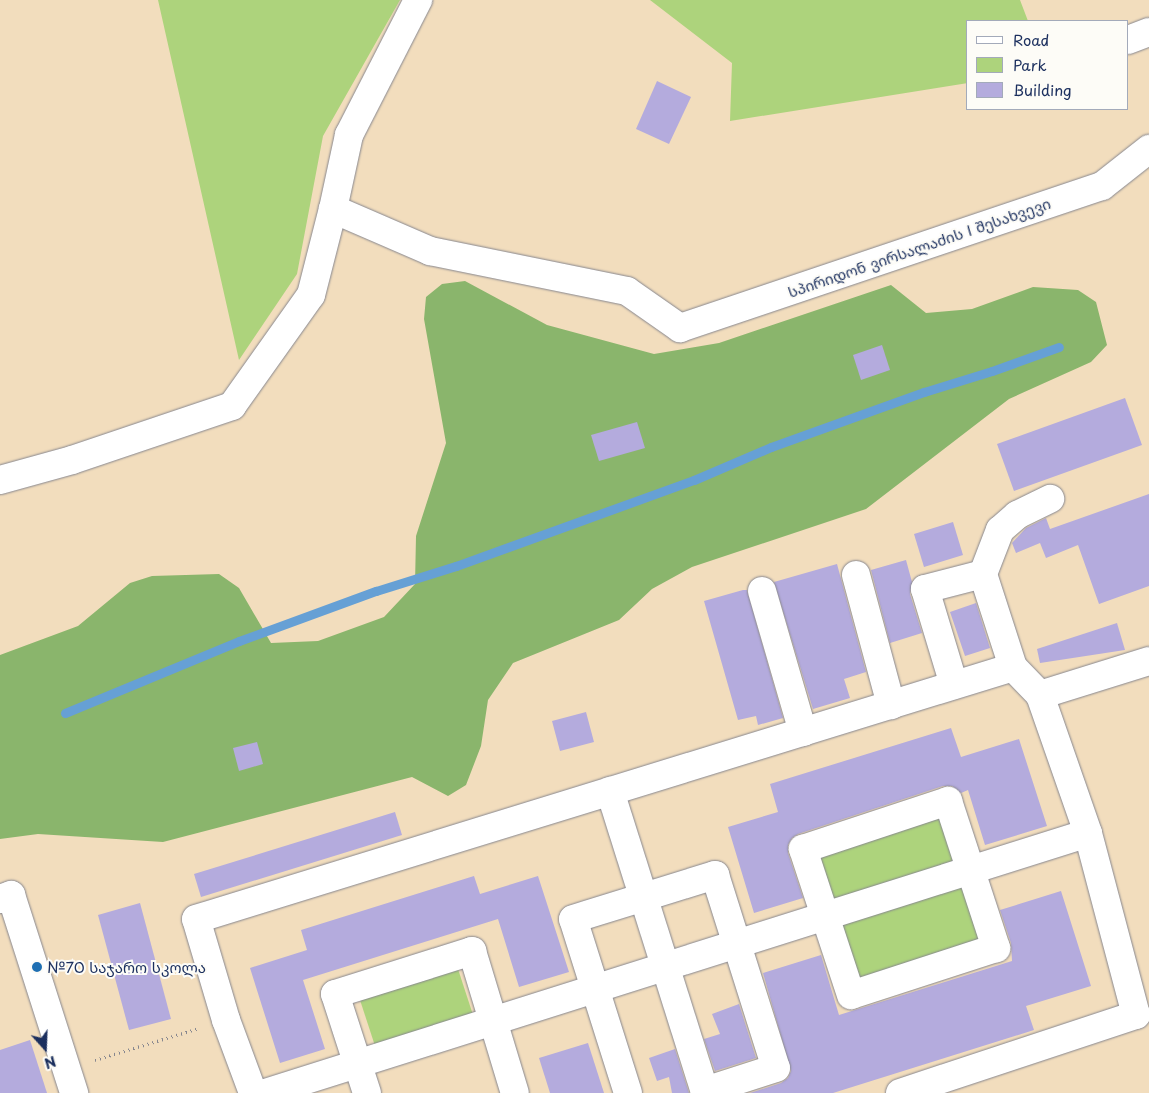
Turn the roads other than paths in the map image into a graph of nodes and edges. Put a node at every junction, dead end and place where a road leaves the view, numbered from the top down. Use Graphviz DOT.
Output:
graph roads {
  1 [pos="418,0"];
  2 [pos="1149,32"];
  3 [pos="1129,40"];
  4 [pos="1149,149"];
  5 [pos="334,209"];
  6 [pos="0,480"];
  7 [pos="1050,500"];
  8 [pos="982,574"];
  9 [pos="856,575"];
  10 [pos="762,592"];
  11 [pos="1149,661"];
  12 [pos="1013,667"];
  13 [pos="954,685"];
  14 [pos="1040,695"];
  15 [pos="891,705"];
  16 [pos="803,732"];
  17 [pos="610,791"];
  18 [pos="1088,833"];
  19 [pos="971,871"];
  20 [pos="643,897"];
  21 [pos="0,899"];
  22 [pos="826,917"];
  23 [pos="737,944"];
  24 [pos="665,967"];
  25 [pos="595,989"];
  26 [pos="494,1021"];
  27 [pos="357,1064"];
  28 [pos="70,1080"];
  29 [pos="928,1089"];
  30 [pos="705,1092"];
  31 [pos="253,1093"];
  32 [pos="265,1093"];
  33 [pos="367,1093"];
  34 [pos="515,1093"];
  35 [pos="628,1093"];
  36 [pos="900,1093"];
  1 -- 5 [label="street"];
  2 -- 3 [label="street"];
  4 -- 5 [label="street, სპირიდონ ვირსალაძის I შესახვევი"];
  5 -- 6 [label="street"];
  7 -- 8 [label="street"];
  8 -- 12 [label="street"];
  8 -- 13 [label="street"];
  9 -- 15 [label="street"];
  10 -- 16 [label="street"];
  11 -- 14 [label="street"];
  12 -- 13 [label="street"];
  12 -- 14 [label="street"];
  13 -- 15 [label="street"];
  14 -- 18 [label="street"];
  15 -- 16 [label="street"];
  16 -- 17 [label="street"];
  17 -- 20 [label="street"];
  17 -- 31 [label="street"];
  18 -- 19 [label="street"];
  18 -- 29 [label="street"];
  19 -- 22 [label="street"];
  19 -- 22 [label="street"];
  19 -- 22 [label="street"];
  20 -- 23 [label="street"];
  20 -- 24 [label="street"];
  20 -- 25 [label="street"];
  21 -- 28 [label="street"];
  22 -- 23 [label="street"];
  23 -- 24 [label="street"];
  23 -- 30 [label="street"];
  24 -- 25 [label="street"];
  24 -- 30 [label="street"];
  25 -- 26 [label="street"];
  25 -- 35 [label="street"];
  26 -- 27 [label="street"];
  26 -- 27 [label="street"];
  26 -- 34 [label="street"];
  27 -- 32 [label="street"];
  27 -- 33 [label="street"];
  29 -- 36 [label="street"];
}
